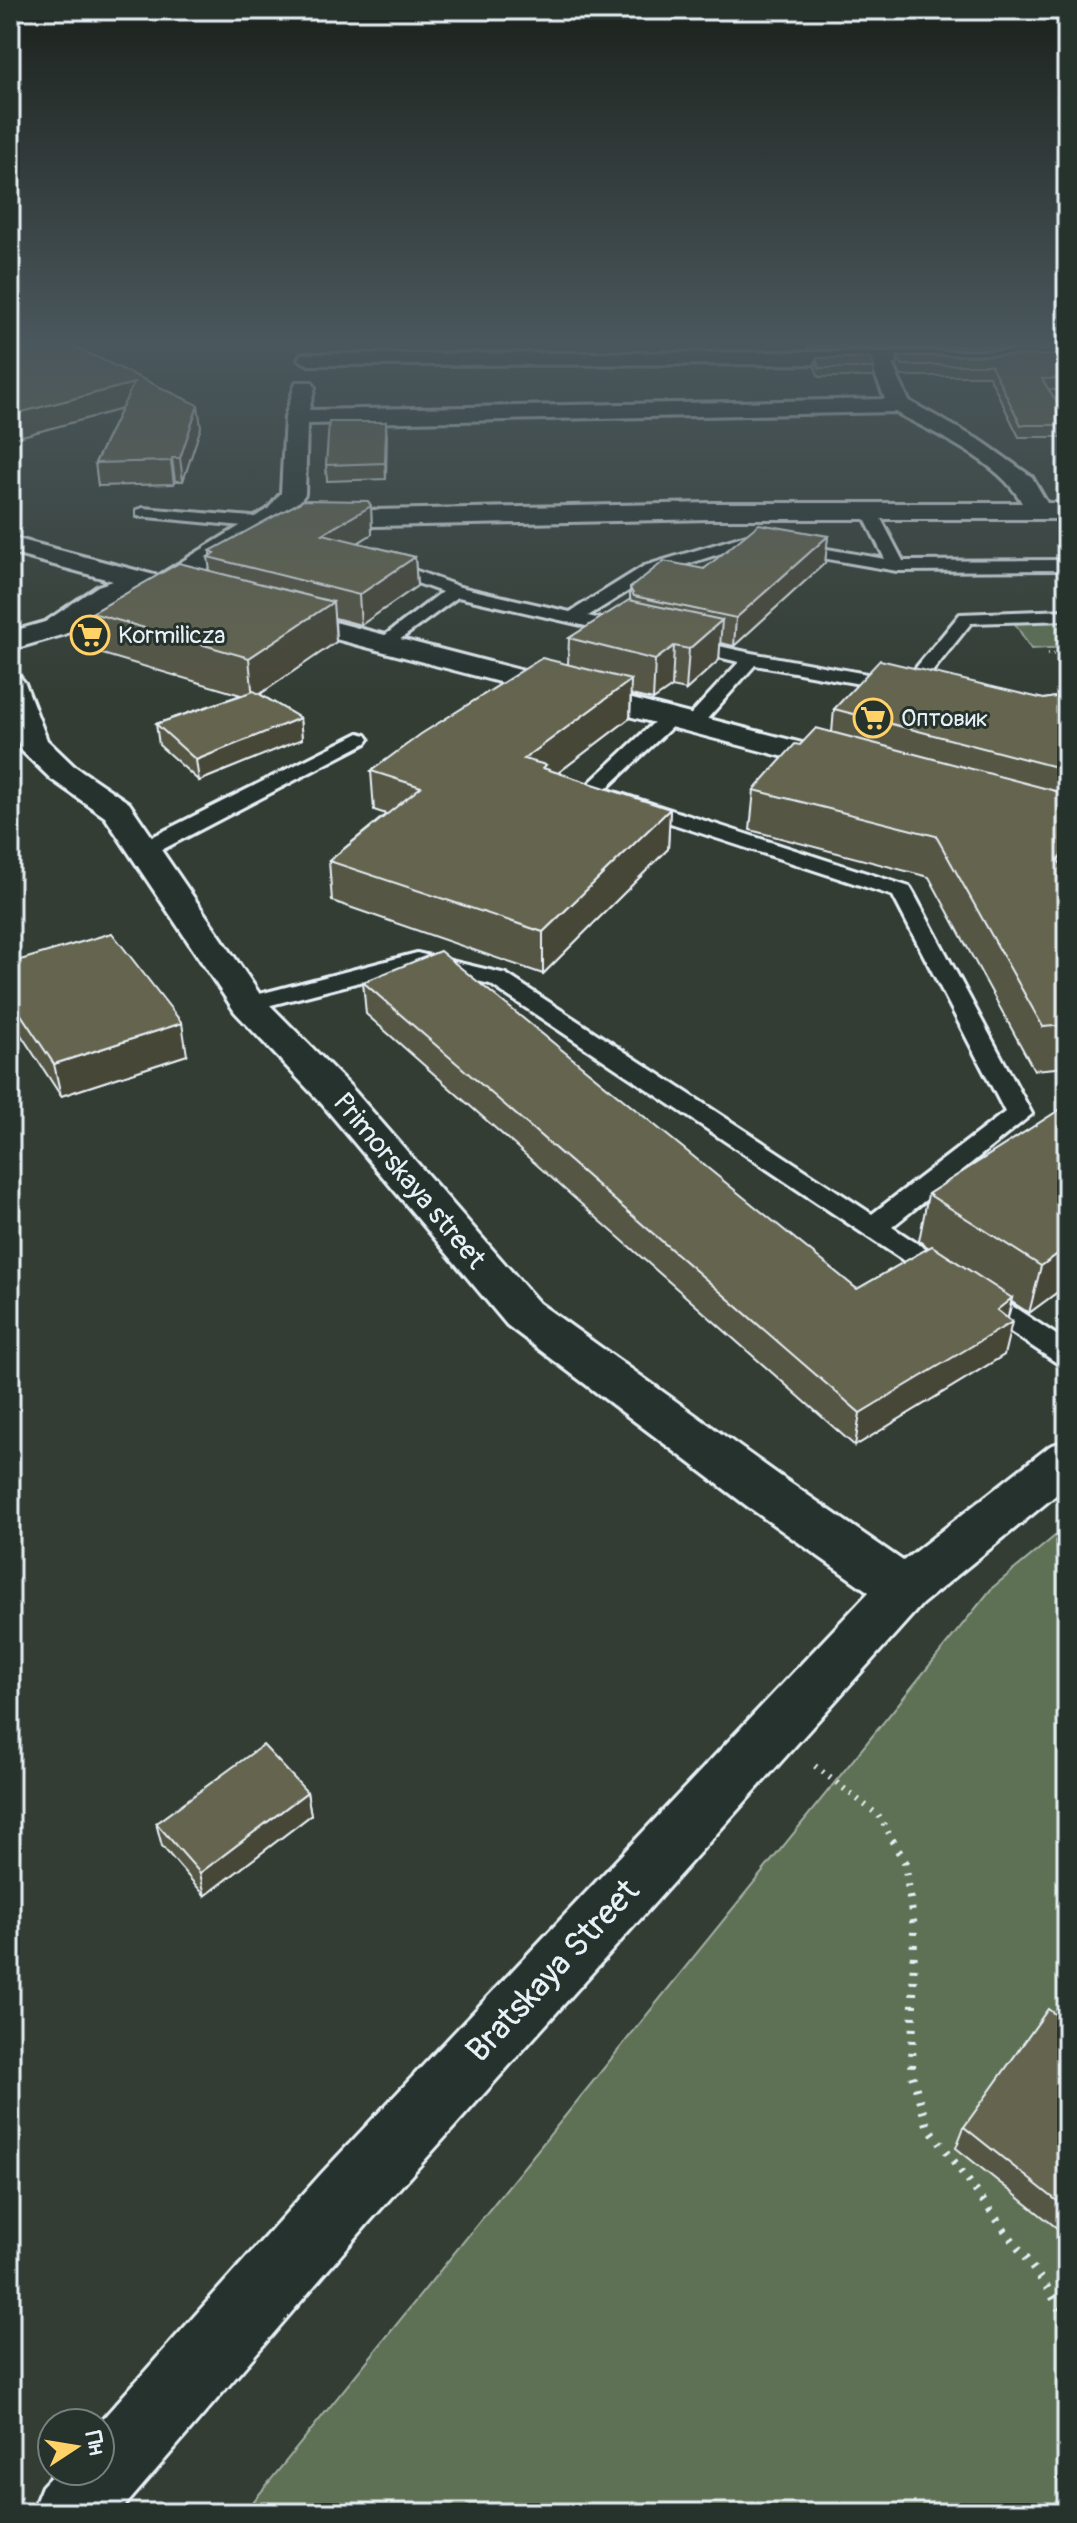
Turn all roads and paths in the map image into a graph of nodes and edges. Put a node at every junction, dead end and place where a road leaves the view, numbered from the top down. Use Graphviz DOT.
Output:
graph roads {
  1 [pos="294,464"];
  2 [pos="998,464"];
  3 [pos="869,511"];
  4 [pos="1038,511"];
  5 [pos="1067,511"];
  6 [pos="143,513"];
  7 [pos="270,518"];
  8 [pos="10,545"];
  9 [pos="384,565"];
  10 [pos="1067,565"];
  11 [pos="897,566"];
  12 [pos="150,583"];
  13 [pos="455,591"];
  14 [pos="1067,615"];
  15 [pos="573,618"];
  16 [pos="10,641"];
  17 [pos="385,642"];
  18 [pos="751,659"];
  19 [pos="10,683"];
  20 [pos="682,720"];
  21 [pos="359,739"];
  22 [pos="876,772"];
  23 [pos="144,850"];
  24 [pos="248,1004"];
  25 [pos="873,1227"];
  26 [pos="1067,1356"];
  27 [pos="1067,1459"];
  28 [pos="904,1589"];
  29 [pos="772,1732"];
  30 [pos="1067,2323"];
  31 [pos="69,2513"];
  1 -- 7 [label="street"];
  2 -- 4 [label="street"];
  3 -- 4 [label="street"];
  3 -- 7 [label="street"];
  3 -- 11 [label="lane"];
  4 -- 5 [label="street"];
  6 -- 7 [label="lane"];
  7 -- 12 [label="street"];
  8 -- 12 [label="street"];
  9 -- 13 [label="lane"];
  10 -- 11 [label="lane"];
  11 -- 15 [label="lane"];
  12 -- 16 [label="street"];
  12 -- 17 [label="street"];
  13 -- 15 [label="lane"];
  13 -- 17 [label="lane"];
  14 -- 18 [label="lane"];
  15 -- 18 [label="lane"];
  17 -- 20 [label="street"];
  18 -- 20 [label="lane"];
  19 -- 23 [label="street, Primorskaya street"];
  20 -- 22 [label="street"];
  20 -- 25 [label="lane"];
  21 -- 23 [label="lane"];
  23 -- 24 [label="street, Primorskaya street"];
  24 -- 25 [label="lane"];
  24 -- 28 [label="street, Primorskaya street"];
  25 -- 26 [label="lane"];
  27 -- 28 [label="street, Bratskaya Street"];
  28 -- 29 [label="street, Bratskaya Street"];
  29 -- 30 [label="path"];
  29 -- 31 [label="street, Bratskaya Street"];
}
